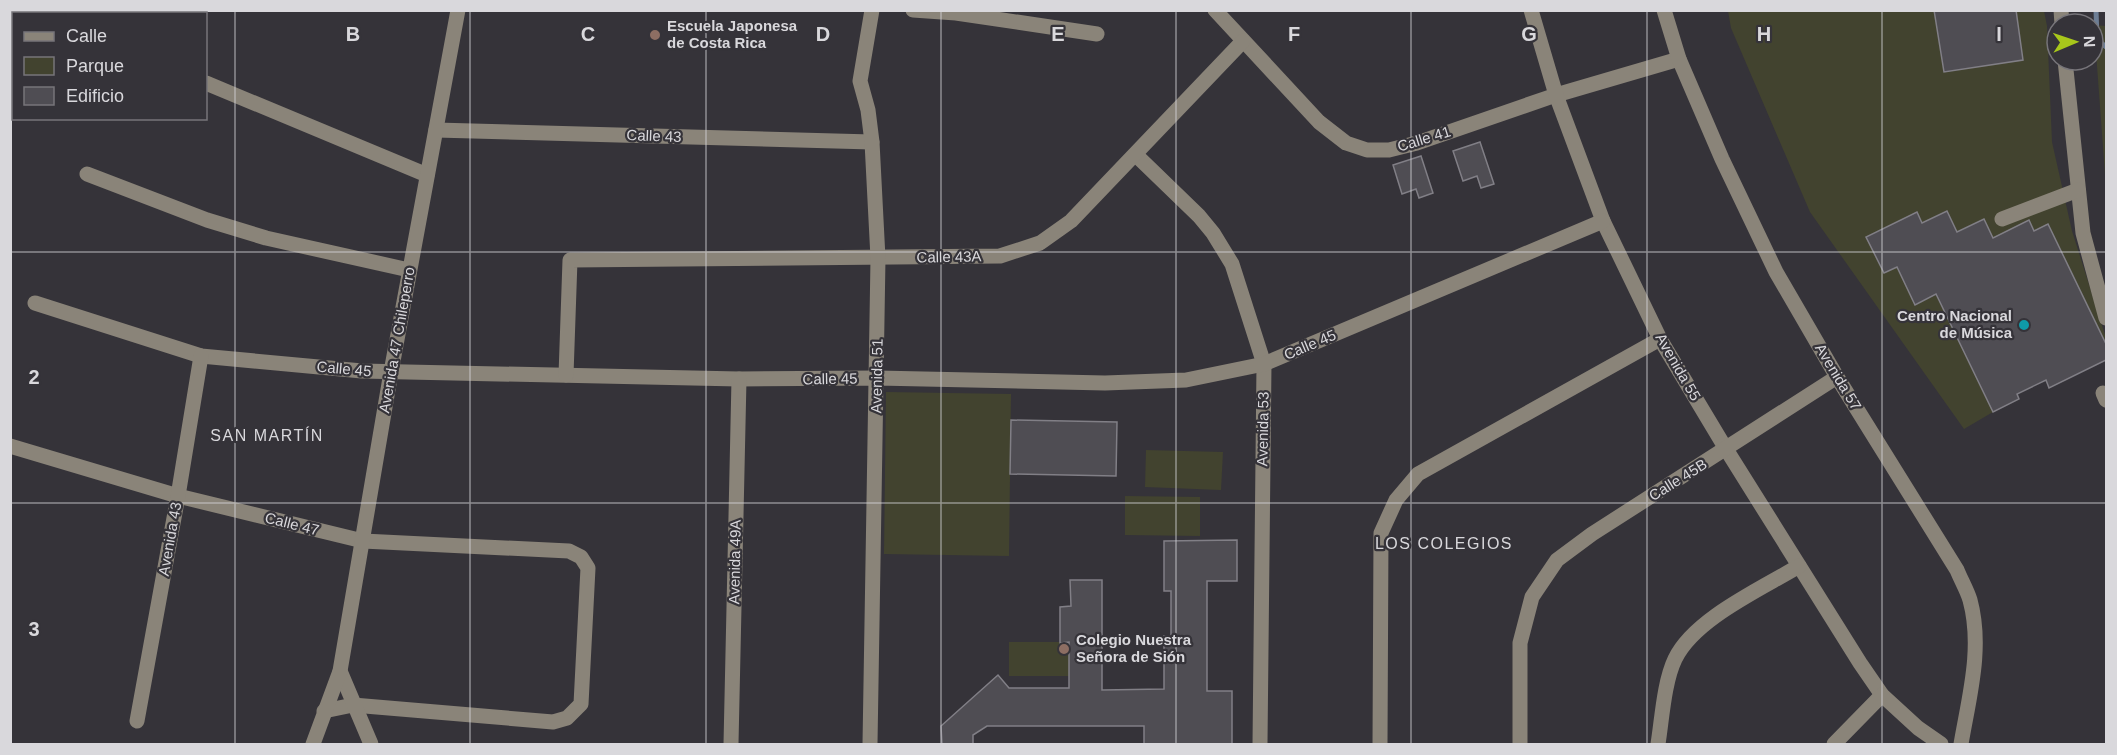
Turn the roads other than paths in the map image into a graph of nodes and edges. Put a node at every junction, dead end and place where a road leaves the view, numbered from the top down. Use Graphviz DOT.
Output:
graph roads {
  1 [pos="458,10"];
  2 [pos="872,10"];
  3 [pos="913,10"];
  4 [pos="1215,10"];
  5 [pos="1531,10"];
  6 [pos="1664,10"];
  7 [pos="956,12"];
  8 [pos="1097,34"];
  9 [pos="1243,41"];
  10 [pos="1679,59"];
  11 [pos="2067,72"];
  12 [pos="207,83"];
  13 [pos="1556,95"];
  14 [pos="436,130"];
  15 [pos="872,142"];
  16 [pos="1136,155"];
  17 [pos="87,174"];
  18 [pos="427,175"];
  19 [pos="2078,190"];
  20 [pos="2002,219"];
  21 [pos="1603,221"];
  22 [pos="878,258"];
  23 [pos="409,270"];
  24 [pos="35,303"];
  25 [pos="2106,318"];
  26 [pos="1660,339"];
  27 [pos="201,356"];
  28 [pos="1264,364"];
  29 [pos="391,372"];
  30 [pos="566,375"];
  31 [pos="1837,377"];
  32 [pos="878,378"];
  33 [pos="739,380"];
  34 [pos="10,446"];
  35 [pos="1726,449"];
  36 [pos="178,496"];
  37 [pos="363,541"];
  38 [pos="1799,566"];
  39 [pos="340,671"];
  40 [pos="1882,695"];
  41 [pos="353,705"];
  42 [pos="324,711"];
  43 [pos="137,722"];
  44 [pos="312,744"];
  45 [pos="370,744"];
  46 [pos="730,744"];
  47 [pos="870,744"];
  48 [pos="1260,744"];
  49 [pos="1380,744"];
  50 [pos="1520,744"];
  51 [pos="1658,744"];
  52 [pos="1834,744"];
  53 [pos="1941,744"];
  54 [pos="1961,744"];
  1 -- 14 [label="street, Avenida 47 Chileperro"];
  2 -- 15 [label="street, Avenida 51"];
  3 -- 7 [label="street"];
  4 -- 9 [label="street, Calle 41"];
  5 -- 13 [label="street, Avenida 55"];
  6 -- 10 [label="street, Avenida 57"];
  7 -- 8 [label="street"];
  9 -- 13 [label="street, Calle 41"];
  9 -- 16 [label="street, Calle 43A"];
  10 -- 13 [label="street, Calle 41"];
  10 -- 31 [label="street, Avenida 57"];
  11 -- 19 [label="street"];
  12 -- 18 [label="street"];
  13 -- 21 [label="street, Avenida 55"];
  14 -- 15 [label="street, Calle 43"];
  14 -- 18 [label="street, Avenida 47 Chileperro"];
  15 -- 22 [label="street, Avenida 51"];
  16 -- 22 [label="street, Calle 43A"];
  16 -- 28 [label="street, Avenida 53"];
  17 -- 23 [label="street"];
  18 -- 23 [label="street, Avenida 47 Chileperro"];
  19 -- 20 [label="street"];
  19 -- 25 [label="street"];
  21 -- 26 [label="street, Avenida 55"];
  21 -- 28 [label="street, Calle 45"];
  22 -- 30 [label="street, Calle 43A"];
  22 -- 32 [label="street, Avenida 51"];
  23 -- 29 [label="street, Avenida 47 Chileperro"];
  24 -- 27 [label="street, Calle 45"];
  26 -- 35 [label="street, Avenida 55"];
  26 -- 49 [label="street"];
  27 -- 29 [label="street, Calle 45"];
  27 -- 36 [label="street, Avenida 43"];
  28 -- 32 [label="street, Calle 45"];
  28 -- 48 [label="street, Avenida 53"];
  29 -- 30 [label="street, Calle 45"];
  29 -- 37 [label="street, Avenida 47 Chileperro"];
  30 -- 33 [label="street, Calle 45"];
  31 -- 35 [label="street, Calle 45B"];
  31 -- 54 [label="street, Avenida 57"];
  32 -- 33 [label="street, Calle 45"];
  32 -- 47 [label="street, Avenida 51"];
  33 -- 46 [label="street, Avenida 49A"];
  34 -- 36 [label="street, Calle 47"];
  35 -- 38 [label="street, Avenida 55"];
  35 -- 50 [label="street, Calle 45B"];
  36 -- 37 [label="street, Calle 47"];
  36 -- 43 [label="street, Avenida 43"];
  37 -- 39 [label="street, Avenida 47 Chileperro"];
  37 -- 41 [label="street, Calle 47"];
  38 -- 40 [label="street, Avenida 55"];
  38 -- 51 [label="street"];
  39 -- 41 [label="street"];
  39 -- 42 [label="street, Avenida 47 Chileperro"];
  40 -- 52 [label="street"];
  40 -- 53 [label="street, Avenida 55"];
  41 -- 42 [label="street"];
  41 -- 45 [label="street"];
  42 -- 44 [label="street, Avenida 47 Chileperro"];
}
